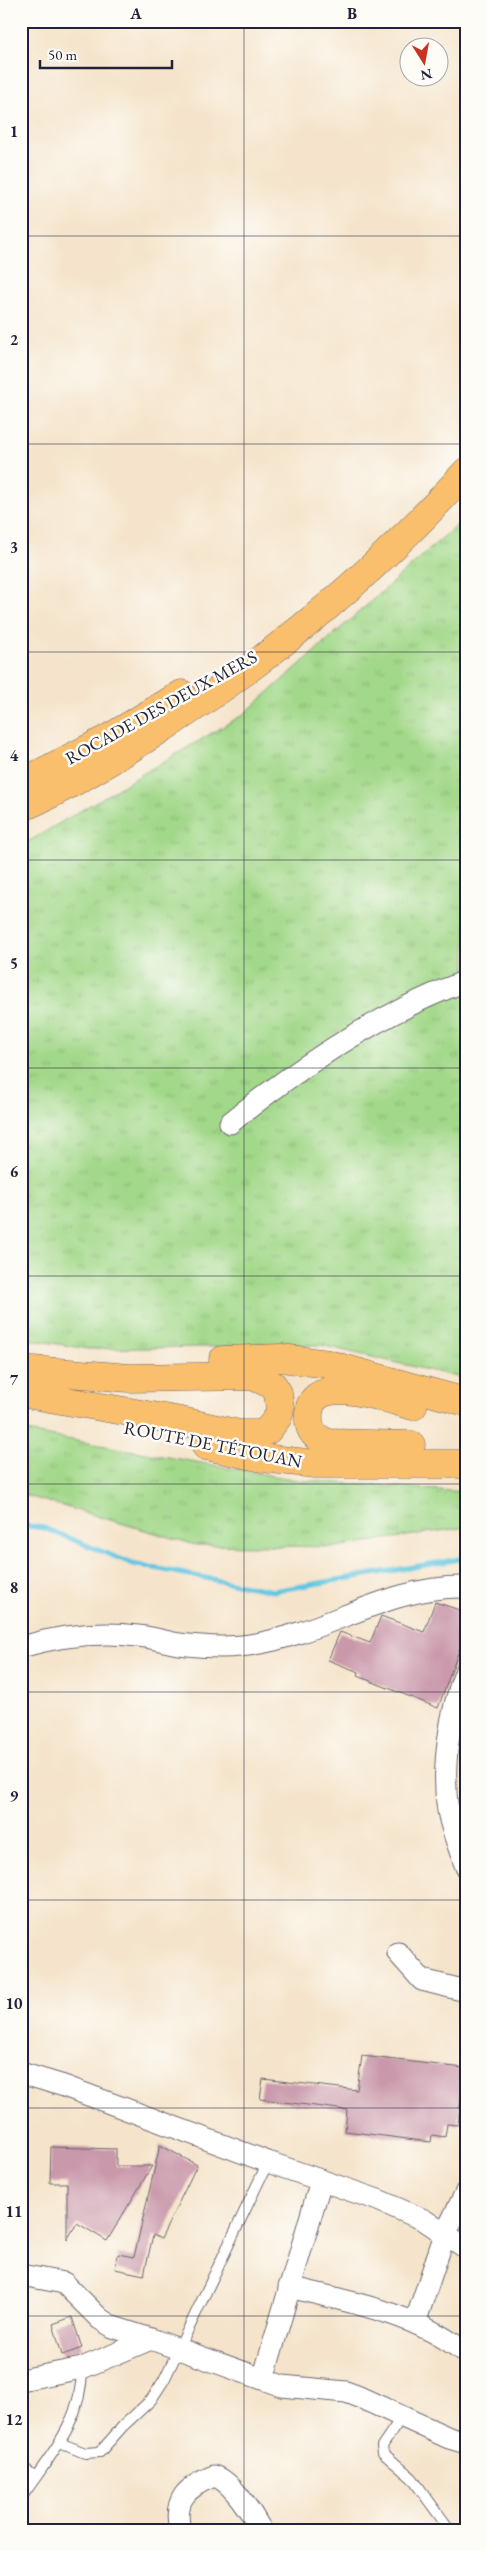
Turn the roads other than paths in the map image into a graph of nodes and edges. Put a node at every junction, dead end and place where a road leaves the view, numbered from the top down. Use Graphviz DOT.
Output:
graph roads {
  1 [pos="466,472"];
  2 [pos="300,630"];
  3 [pos="21,783"];
  4 [pos="21,808"];
  5 [pos="466,981"];
  6 [pos="230,1124"];
  7 [pos="21,1357"];
  8 [pos="21,1369"];
  9 [pos="21,1393"];
  10 [pos="466,1402"];
  11 [pos="21,1406"];
  12 [pos="466,1417"];
  13 [pos="466,1447"];
  14 [pos="466,1464"];
  15 [pos="466,1587"];
  16 [pos="21,1647"];
  17 [pos="466,1670"];
  18 [pos="466,1867"];
  19 [pos="398,1953"];
  20 [pos="466,1991"];
  21 [pos="21,2073"];
  22 [pos="268,2162"];
  23 [pos="321,2180"];
  24 [pos="463,2201"];
  25 [pos="445,2234"];
  26 [pos="466,2248"];
  27 [pos="21,2275"];
  28 [pos="289,2287"];
  29 [pos="415,2323"];
  30 [pos="151,2339"];
  31 [pos="178,2349"];
  32 [pos="466,2353"];
  33 [pos="82,2368"];
  34 [pos="264,2379"];
  35 [pos="21,2380"];
  36 [pos="401,2418"];
  37 [pos="60,2442"];
  38 [pos="466,2443"];
  39 [pos="21,2466"];
  40 [pos="35,2477"];
  41 [pos="21,2498"];
  42 [pos="180,2530"];
  43 [pos="261,2530"];
  44 [pos="450,2530"];
  1 -- 2 [label="highway, ROCADE DES DEUX MERS"];
  2 -- 3 [label="highway, ROCADE DES DEUX MERS"];
  2 -- 4 [label="highway, ROCADE DES DEUX MERS"];
  5 -- 6 [label="street"];
  7 -- 10 [label="highway"];
  8 -- 9 [label="highway"];
  11 -- 14 [label="highway, ROUTE DE TÉTOUAN"];
  12 -- 13 [label="highway"];
  15 -- 16 [label="street"];
  17 -- 18 [label="street"];
  19 -- 20 [label="street"];
  21 -- 22 [label="street"];
  22 -- 23 [label="street"];
  22 -- 31 [label="lane"];
  23 -- 25 [label="street"];
  23 -- 28 [label="street"];
  24 -- 25 [label="street"];
  25 -- 26 [label="street"];
  25 -- 29 [label="street"];
  27 -- 30 [label="street"];
  28 -- 29 [label="street"];
  28 -- 34 [label="street"];
  29 -- 32 [label="street"];
  30 -- 31 [label="street"];
  30 -- 33 [label="street"];
  31 -- 34 [label="street"];
  31 -- 37 [label="lane"];
  33 -- 35 [label="street"];
  33 -- 37 [label="lane"];
  34 -- 36 [label="street"];
  36 -- 38 [label="street"];
  36 -- 44 [label="lane"];
  37 -- 40 [label="lane"];
  39 -- 40 [label="lane"];
  40 -- 41 [label="lane"];
  42 -- 43 [label="street"];
}
